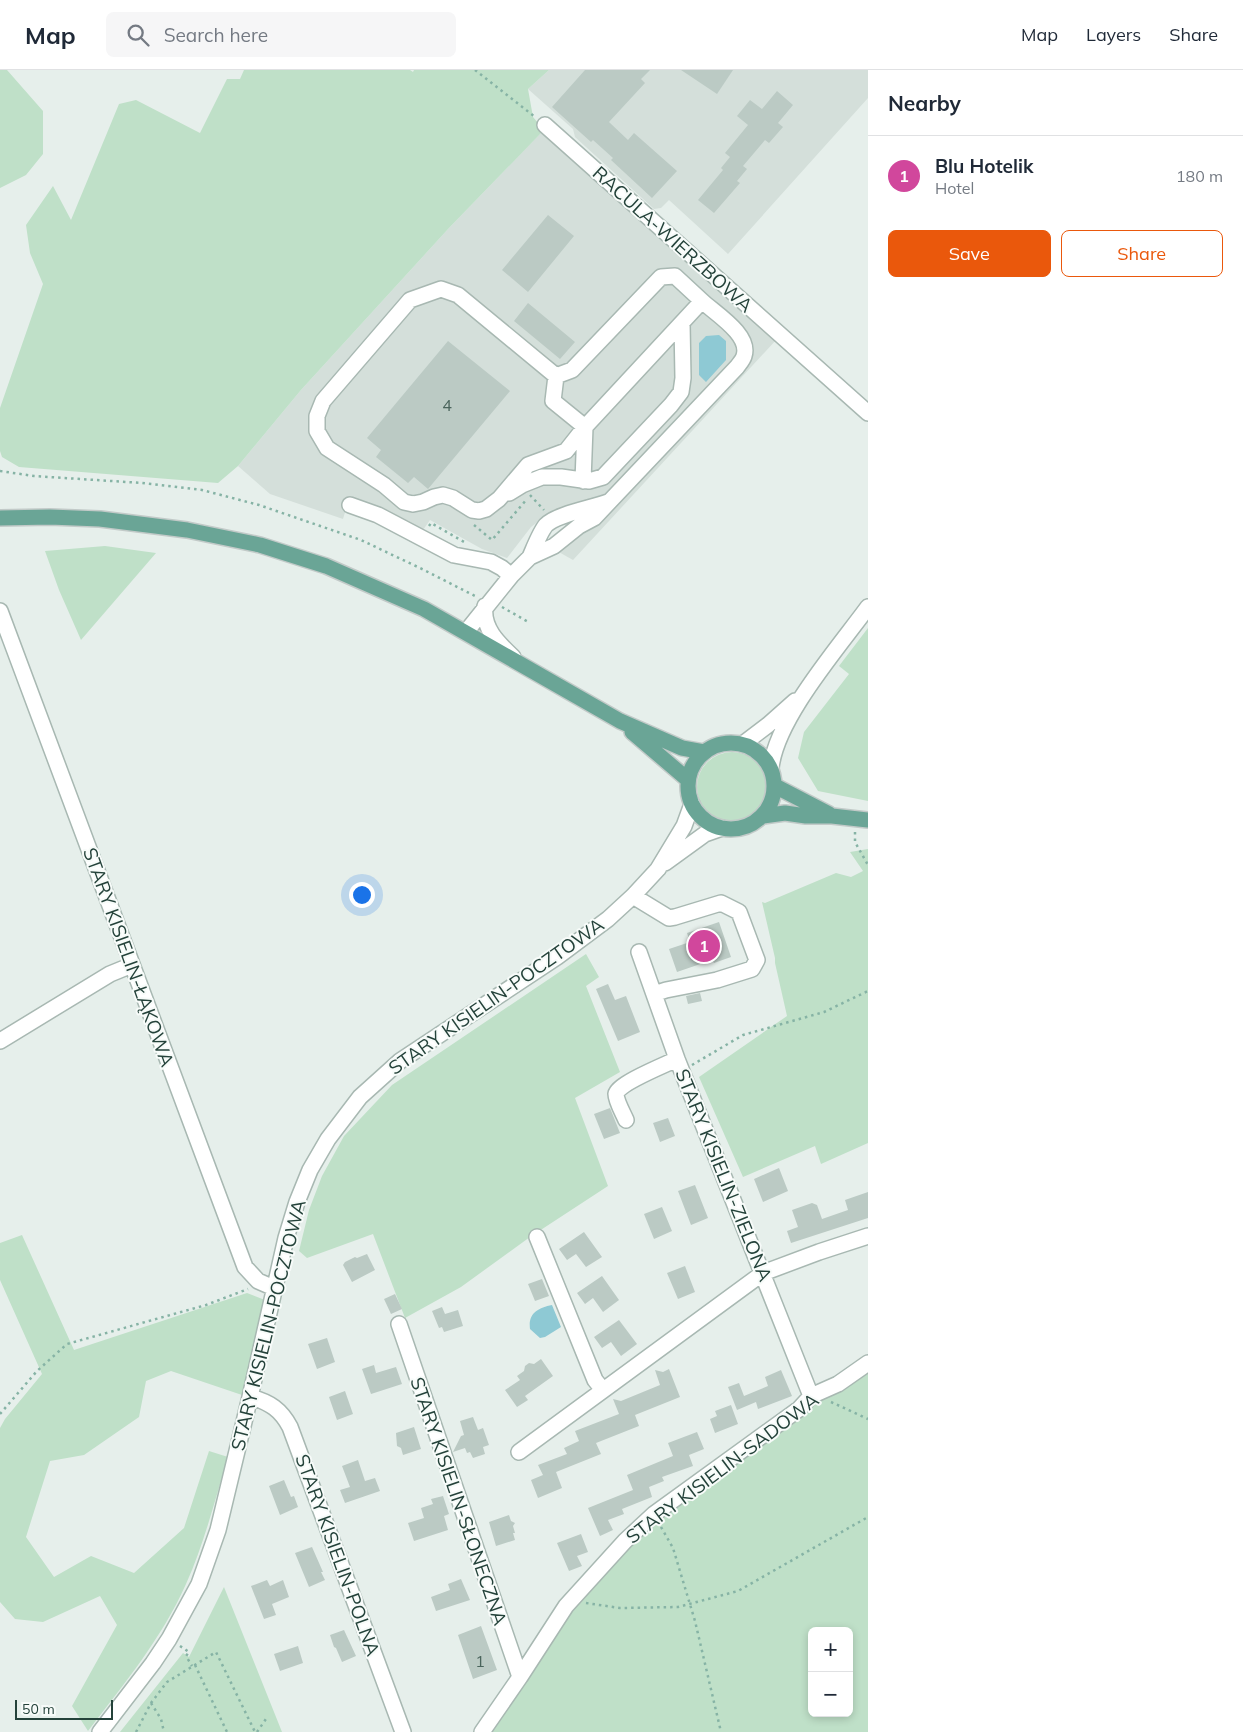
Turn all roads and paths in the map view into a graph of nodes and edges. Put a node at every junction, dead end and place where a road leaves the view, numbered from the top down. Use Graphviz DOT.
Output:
graph roads {
  1 [pos="475,70"];
  2 [pos="546,125"];
  3 [pos="702,301"];
  4 [pos="682,323"];
  5 [pos="556,376"];
  6 [pos="868,413"];
  7 [pos="585,427"];
  8 [pos="0,471"];
  9 [pos="583,481"];
  10 [pos="499,499"];
  11 [pos="611,500"];
  12 [pos="350,505"];
  13 [pos="0,518"];
  14 [pos="425,532"];
  15 [pos="472,546"];
  16 [pos="530,557"];
  17 [pos="510,576"];
  18 [pos="488,603"];
  19 [pos="868,607"];
  20 [pos="0,611"];
  21 [pos="530,623"];
  22 [pos="466,632"];
  23 [pos="517,662"];
  24 [pos="802,696"];
  25 [pos="620,721"];
  26 [pos="743,744"];
  27 [pos="704,752"];
  28 [pos="770,768"];
  29 [pos="687,779"];
  30 [pos="775,786"];
  31 [pos="692,804"];
  32 [pos="763,816"];
  33 [pos="832,816"];
  34 [pos="862,820"];
  35 [pos="722,828"];
  36 [pos="868,865"];
  37 [pos="658,869"];
  38 [pos="633,896"];
  39 [pos="639,952"];
  40 [pos="132,965"];
  41 [pos="868,991"];
  42 [pos="654,994"];
  43 [pos="0,1041"];
  44 [pos="680,1065"];
  45 [pos="626,1120"];
  46 [pos="537,1236"];
  47 [pos="868,1236"];
  48 [pos="763,1273"];
  49 [pos="258,1281"];
  50 [pos="274,1288"];
  51 [pos="399,1324"];
  52 [pos="868,1363"];
  53 [pos="603,1390"];
  54 [pos="811,1396"];
  55 [pos="250,1397"];
  56 [pos="0,1414"];
  57 [pos="868,1420"];
  58 [pos="519,1452"];
  59 [pos="654,1514"];
  60 [pos="868,1517"];
  61 [pos="570,1601"];
  62 [pos="690,1604"];
  63 [pos="177,1644"];
  64 [pos="194,1665"];
  65 [pos="520,1677"];
  66 [pos="151,1703"];
  67 [pos="268,1716"];
  68 [pos="100,1732"];
  69 [pos="136,1732"];
  70 [pos="164,1732"];
  71 [pos="227,1732"];
  72 [pos="256,1732"];
  73 [pos="403,1732"];
  74 [pos="482,1732"];
  75 [pos="720,1732"];
  1 -- 2 [label="path"];
  2 -- 6 [label="street, RACULA-WIERZBOWA"];
  3 -- 4 [label="street"];
  3 -- 5 [label="street"];
  3 -- 11 [label="street"];
  4 -- 7 [label="street"];
  4 -- 9 [label="street"];
  5 -- 7 [label="street"];
  5 -- 10 [label="street"];
  7 -- 9 [label="street"];
  7 -- 10 [label="street"];
  8 -- 18 [label="path"];
  9 -- 10 [label="street"];
  11 -- 16 [label="street"];
  11 -- 16 [label="street"];
  12 -- 17 [label="street"];
  13 -- 22 [label="main road"];
  14 -- 15 [label="path"];
  16 -- 17 [label="street"];
  17 -- 18 [label="street"];
  18 -- 21 [label="path"];
  18 -- 22 [label="street"];
  18 -- 23 [label="street"];
  19 -- 24 [label="street"];
  20 -- 40 [label="street, STARY KISIELIN-ŁĄKOWA"];
  22 -- 23 [label="main road"];
  23 -- 25 [label="main road"];
  24 -- 26 [label="street"];
  24 -- 28 [label="street"];
  25 -- 27 [label="main road"];
  25 -- 29 [label="main road"];
  26 -- 27 [label="main road"];
  26 -- 28 [label="main road"];
  27 -- 29 [label="main road"];
  28 -- 30 [label="main road"];
  29 -- 31 [label="main road"];
  30 -- 32 [label="main road"];
  30 -- 33 [label="main road"];
  31 -- 35 [label="main road"];
  31 -- 37 [label="street, STARY KISIELIN-POCZTOWA"];
  32 -- 33 [label="main road"];
  32 -- 35 [label="main road"];
  33 -- 34 [label="main road"];
  34 -- 36 [label="path"];
  35 -- 37 [label="street, STARY KISIELIN-POCZTOWA"];
  37 -- 38 [label="street, STARY KISIELIN-POCZTOWA"];
  38 -- 42 [label="street"];
  38 -- 50 [label="street, STARY KISIELIN-POCZTOWA"];
  39 -- 42 [label="street, STARY KISIELIN-ZIELONA"];
  40 -- 43 [label="street"];
  40 -- 49 [label="street, STARY KISIELIN-ŁĄKOWA"];
  41 -- 44 [label="path"];
  42 -- 44 [label="street, STARY KISIELIN-ZIELONA"];
  44 -- 45 [label="street"];
  44 -- 48 [label="street, STARY KISIELIN-ZIELONA"];
  46 -- 53 [label="street"];
  47 -- 48 [label="street"];
  48 -- 53 [label="street"];
  48 -- 54 [label="street, STARY KISIELIN-ZIELONA"];
  49 -- 50 [label="street, STARY KISIELIN-ŁĄKOWA"];
  49 -- 56 [label="path"];
  50 -- 55 [label="street, STARY KISIELIN-POCZTOWA"];
  51 -- 65 [label="street, STARY KISIELIN-SŁONECZNA"];
  52 -- 54 [label="street, STARY KISIELIN-SADOWA"];
  53 -- 58 [label="street"];
  54 -- 57 [label="path"];
  54 -- 59 [label="street, STARY KISIELIN-SADOWA"];
  55 -- 68 [label="street, STARY KISIELIN-POCZTOWA"];
  55 -- 73 [label="street, STARY KISIELIN-POLNA"];
  59 -- 61 [label="street, STARY KISIELIN-SADOWA"];
  59 -- 62 [label="path"];
  60 -- 62 [label="path"];
  61 -- 62 [label="path"];
  61 -- 65 [label="street, STARY KISIELIN-SADOWA"];
  62 -- 75 [label="path"];
  63 -- 64 [label="path"];
  64 -- 66 [label="path"];
  64 -- 71 [label="path"];
  64 -- 72 [label="path"];
  65 -- 74 [label="street, STARY KISIELIN-SADOWA"];
  66 -- 69 [label="path"];
  66 -- 70 [label="path"];
  67 -- 72 [label="path"];
}
